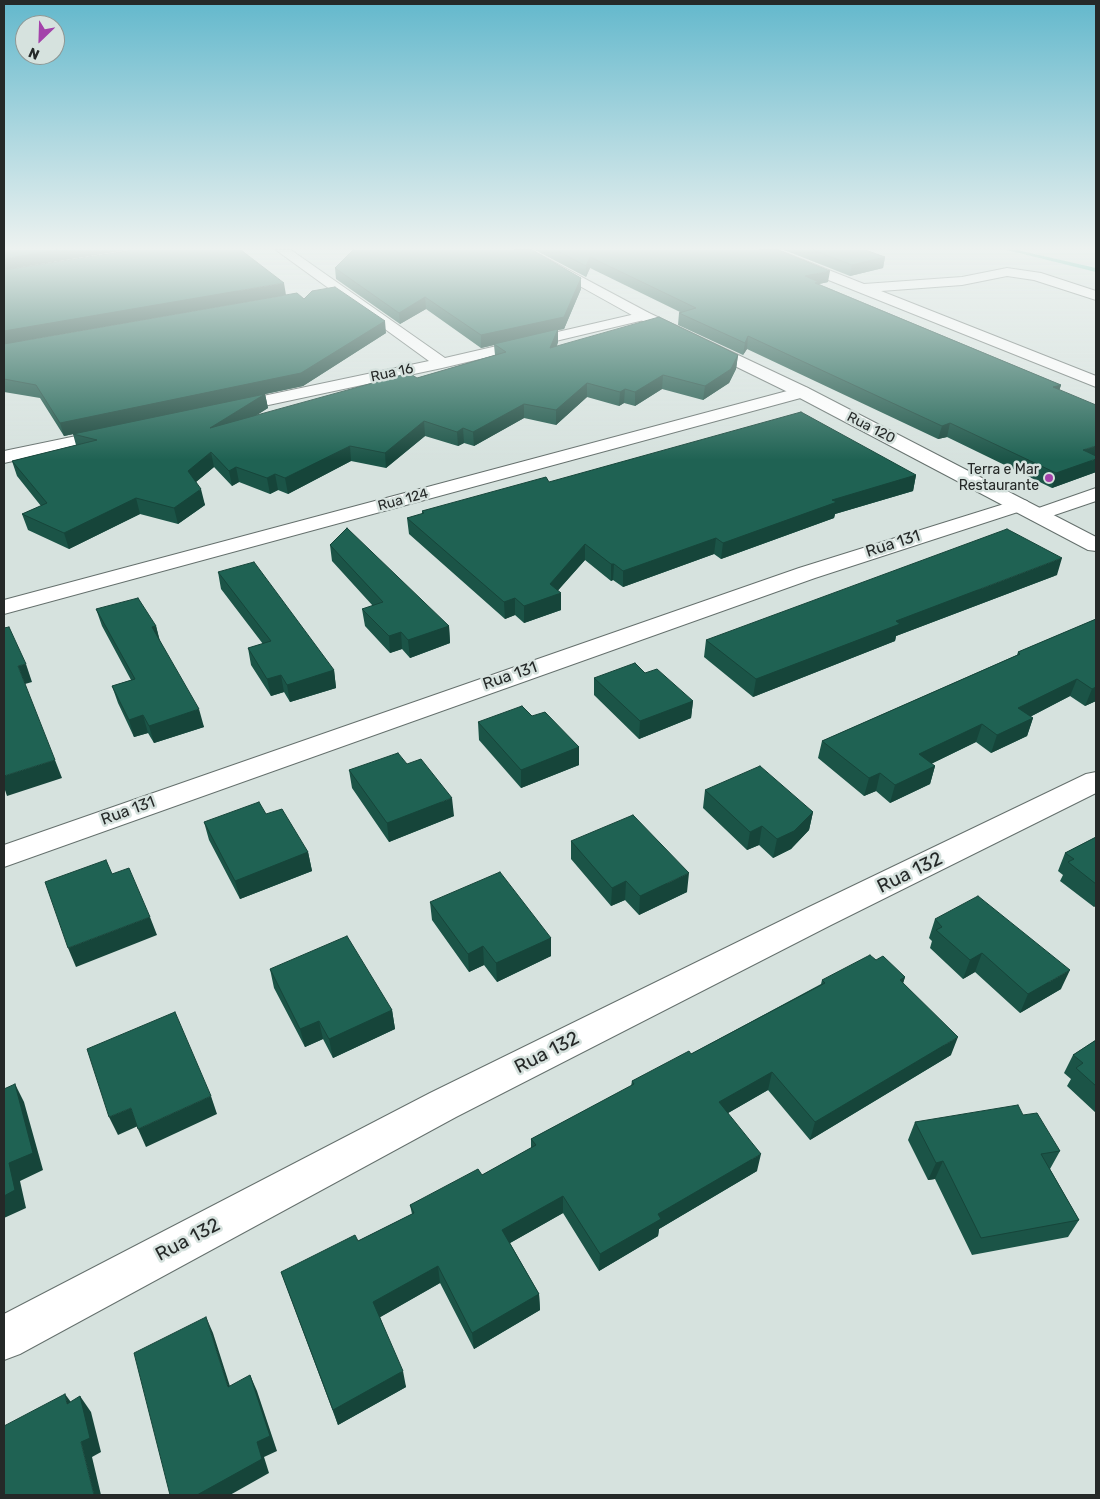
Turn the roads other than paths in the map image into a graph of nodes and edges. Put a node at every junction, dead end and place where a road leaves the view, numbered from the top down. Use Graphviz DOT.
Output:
graph roads {
  1 [pos="380,320"];
  2 [pos="627,320"];
  3 [pos="652,320"];
  4 [pos="940,320"];
  5 [pos="442,363"];
  6 [pos="1096,382"];
  7 [pos="802,392"];
  8 [pos="218,411"];
  9 [pos="130,430"];
  10 [pos="4,457"];
  11 [pos="1096,494"];
  12 [pos="1029,510"];
  13 [pos="1096,545"];
  14 [pos="4,608"];
  15 [pos="1096,781"];
  16 [pos="4,856"];
  17 [pos="4,1338"];
  1 -- 5 [label="street"];
  2 -- 5 [label="street, Rua 16"];
  3 -- 7 [label="street, Rua 120"];
  4 -- 6 [label="street"];
  5 -- 8 [label="street, Rua 16"];
  7 -- 12 [label="street, Rua 120"];
  7 -- 14 [label="street, Rua 124"];
  9 -- 10 [label="street"];
  11 -- 12 [label="street, Rua 131"];
  12 -- 13 [label="street, Rua 120"];
  12 -- 16 [label="street, Rua 131"];
  15 -- 17 [label="street, Rua 132"];
}
